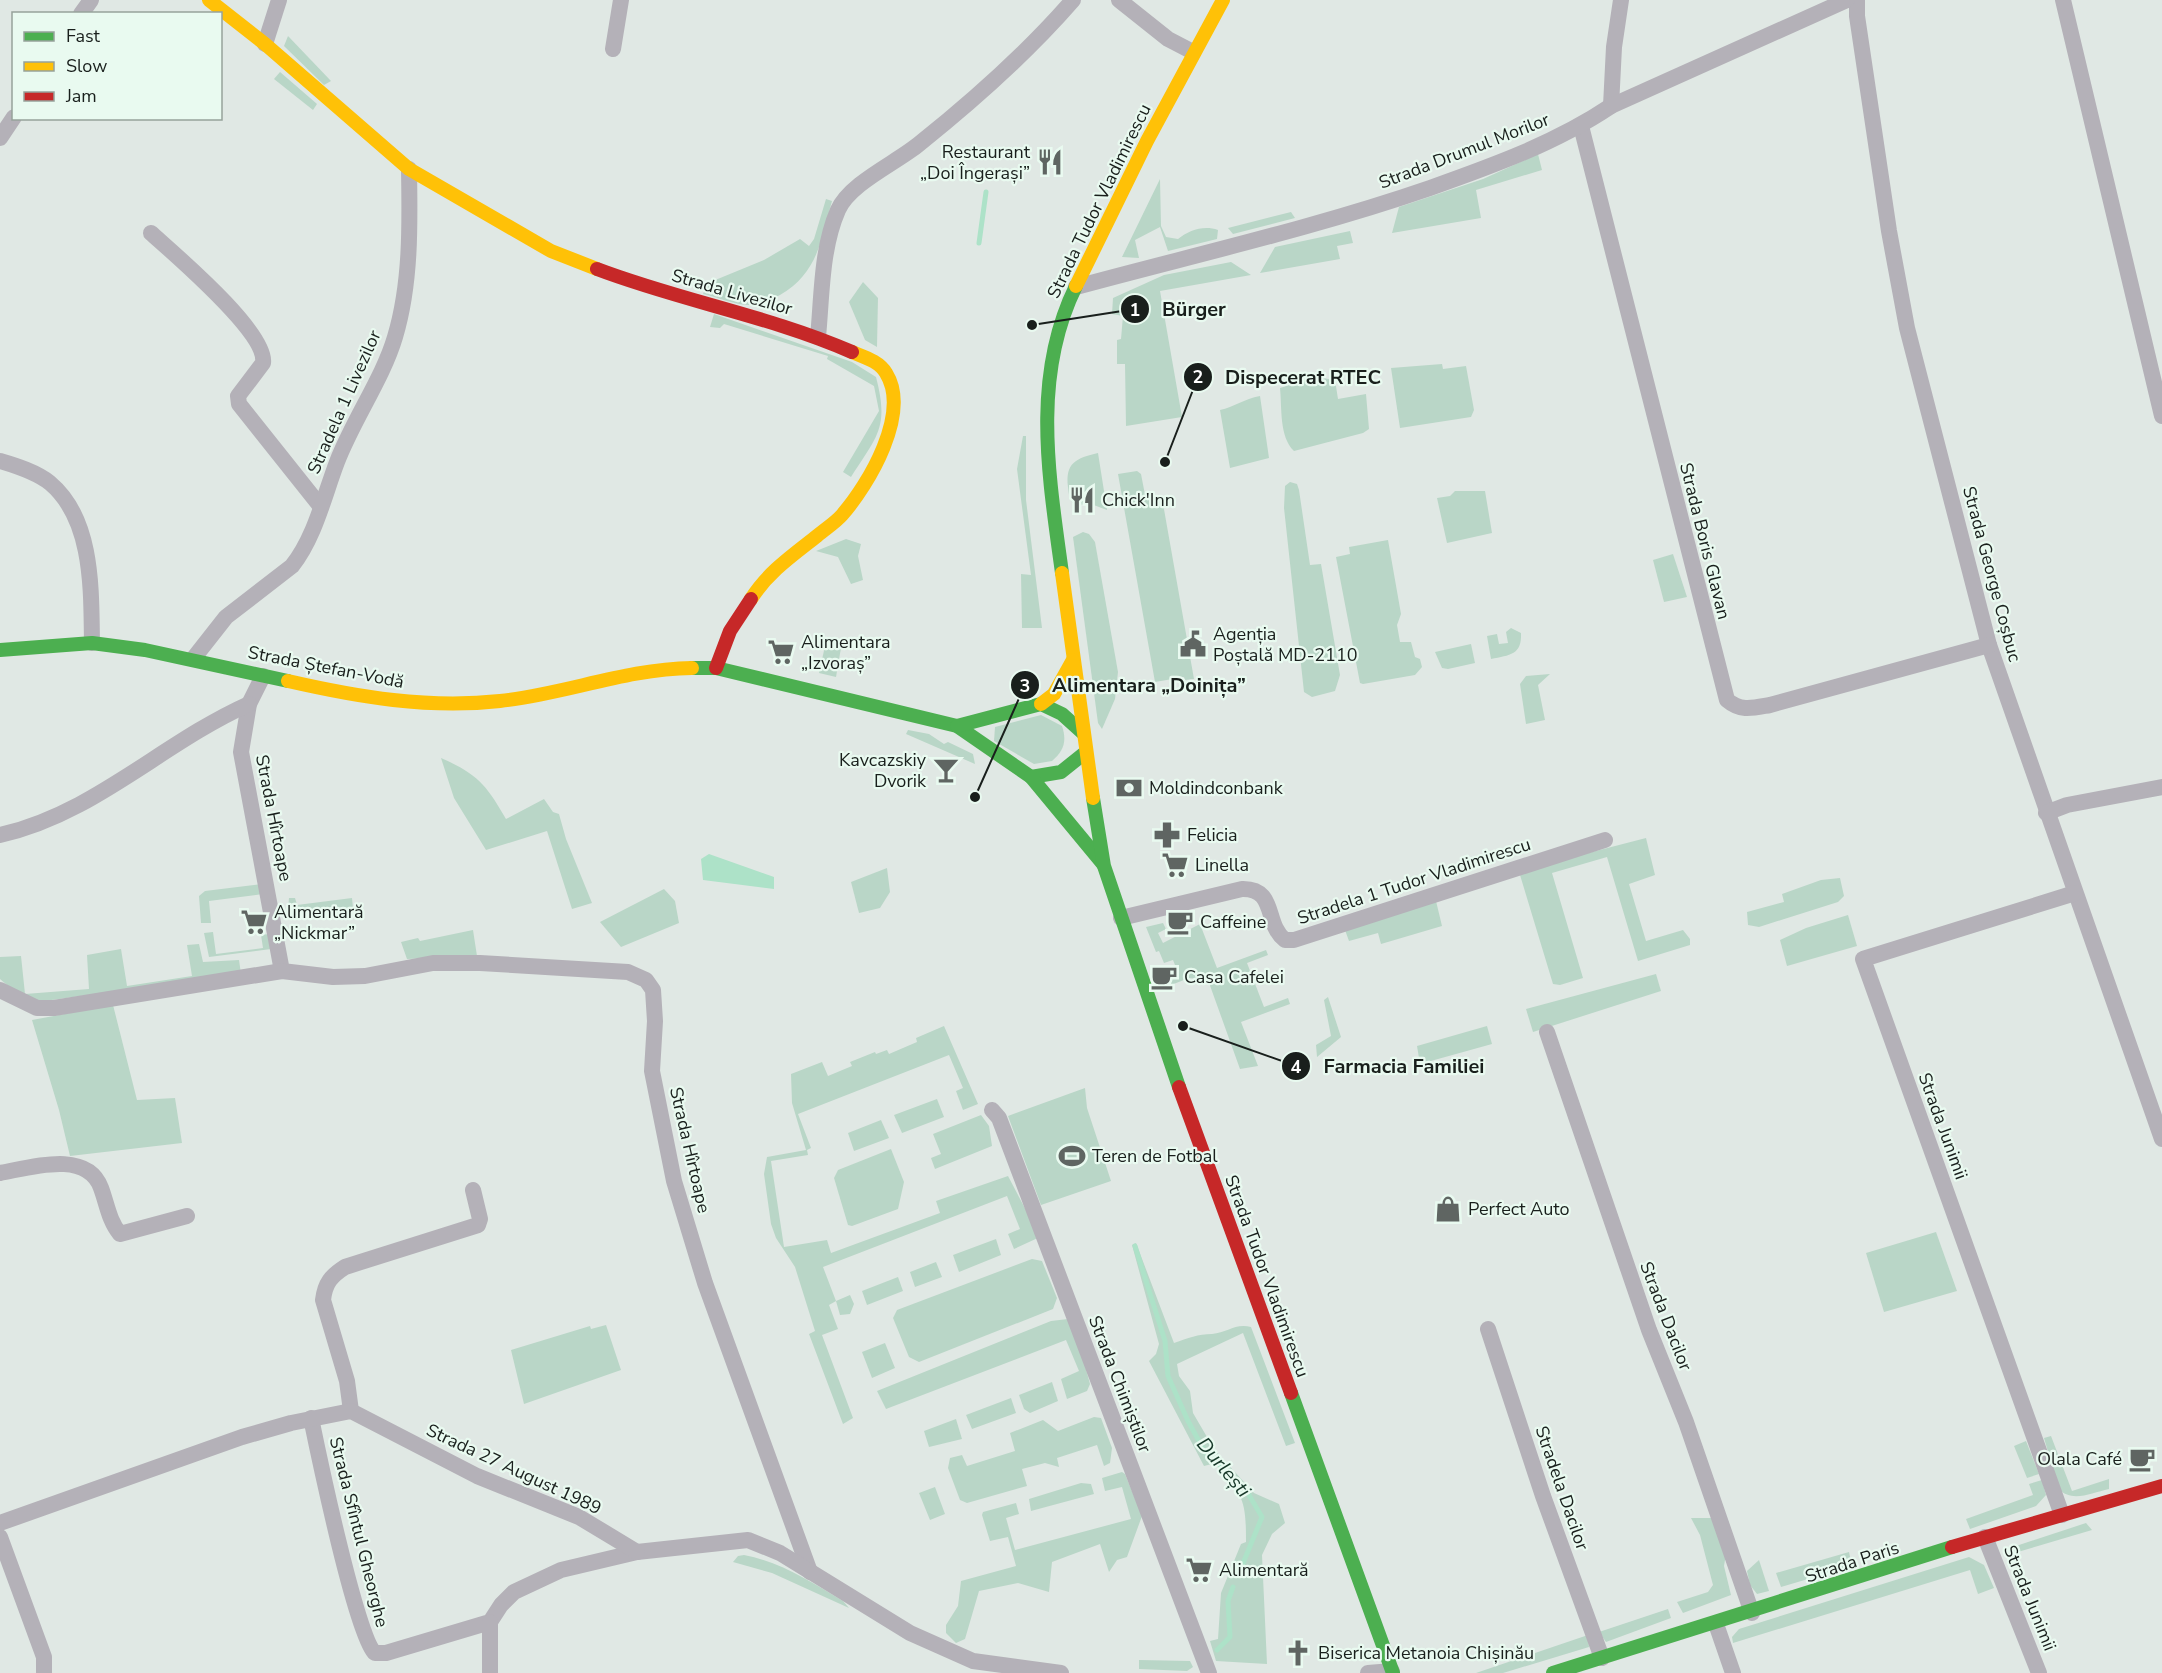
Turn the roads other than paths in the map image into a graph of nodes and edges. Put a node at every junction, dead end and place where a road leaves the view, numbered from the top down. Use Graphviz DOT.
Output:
graph roads {
  1 [pos="209,0"];
  2 [pos="279,0"];
  3 [pos="621,0"];
  4 [pos="1073,0"];
  5 [pos="1119,0"];
  6 [pos="1223,0"];
  7 [pos="1621,0"];
  8 [pos="1847,0"];
  9 [pos="1857,0"];
  10 [pos="2063,0"];
  11 [pos="265,44"];
  12 [pos="613,49"];
  13 [pos="1193,52"];
  14 [pos="1611,106"];
  15 [pos="12,120"];
  16 [pos="1581,126"];
  17 [pos="0,138"];
  18 [pos="409,170"];
  19 [pos="151,233"];
  20 [pos="1076,287"];
  21 [pos="818,337"];
  22 [pos="2162,416"];
  23 [pos="0,460"];
  24 [pos="321,507"];
  25 [pos="92,644"];
  26 [pos="1989,645"];
  27 [pos="0,650"];
  28 [pos="193,658"];
  29 [pos="1073,660"];
  30 [pos="716,668"];
  31 [pos="263,676"];
  32 [pos="249,704"];
  33 [pos="1041,704"];
  34 [pos="957,726"];
  35 [pos="1083,733"];
  36 [pos="1086,752"];
  37 [pos="1031,777"];
  38 [pos="2162,787"];
  39 [pos="2046,813"];
  40 [pos="0,836"];
  41 [pos="1605,840"];
  42 [pos="1104,866"];
  43 [pos="2075,893"];
  44 [pos="1121,918"];
  45 [pos="282,971"];
  46 [pos="0,990"];
  47 [pos="1547,1032"];
  48 [pos="992,1110"];
  49 [pos="2162,1139"];
  50 [pos="0,1173"];
  51 [pos="473,1190"];
  52 [pos="187,1216"];
  53 [pos="1488,1329"];
  54 [pos="351,1411"];
  55 [pos="311,1418"];
  56 [pos="2162,1486"];
  57 [pos="2062,1515"];
  58 [pos="0,1523"];
  59 [pos="0,1537"];
  60 [pos="1985,1538"];
  61 [pos="637,1552"];
  62 [pos="810,1572"];
  63 [pos="1752,1613"];
  64 [pos="490,1622"];
  65 [pos="1716,1624"];
  66 [pos="1602,1658"];
  67 [pos="973,1667"];
  68 [pos="1392,1672"];
  69 [pos="44,1673"];
  70 [pos="490,1673"];
  71 [pos="1061,1673"];
  72 [pos="1209,1673"];
  73 [pos="1368,1673"];
  74 [pos="1553,1673"];
  75 [pos="1733,1673"];
  76 [pos="2039,1673"];
  1 -- 11 [label="street, Strada Livezilor"];
  2 -- 11 [label="street"];
  3 -- 12 [label="street"];
  4 -- 21 [label="street, Strada Livezilor"];
  5 -- 13 [label="street"];
  6 -- 13 [label="street, Strada Tudor Vladimirescu"];
  7 -- 14 [label="street"];
  8 -- 14 [label="street, Strada Drumul Morilor"];
  9 -- 26 [label="street, Strada George Coșbuc"];
  10 -- 22 [label="street"];
  11 -- 18 [label="street, Strada Livezilor"];
  13 -- 20 [label="street, Strada Tudor Vladimirescu"];
  14 -- 16 [label="street, Strada Drumul Morilor"];
  15 -- 17 [label="street"];
  16 -- 20 [label="street, Strada Drumul Morilor"];
  16 -- 26 [label="street, Strada Boris Glavan"];
  18 -- 21 [label="street, Strada Livezilor"];
  18 -- 24 [label="street, Stradela 1 Livezilor"];
  19 -- 24 [label="street, Stradela 1 Livezilor"];
  20 -- 29 [label="street, Strada Tudor Vladimirescu"];
  21 -- 30 [label="street"];
  23 -- 25 [label="street"];
  24 -- 28 [label="street, Stradela 1 Livezilor"];
  25 -- 27 [label="street, Strada Ștefan-Vodă"];
  25 -- 28 [label="street, Strada Ștefan-Vodă"];
  26 -- 39 [label="street, Strada George Coșbuc"];
  28 -- 31 [label="street, Strada Ștefan-Vodă"];
  29 -- 33 [label="street"];
  29 -- 35 [label="street, Strada Tudor Vladimirescu"];
  30 -- 31 [label="street, Strada Ștefan-Vodă"];
  30 -- 34 [label="street, Strada Ștefan-Vodă"];
  31 -- 32 [label="street, Strada Hîrtoape"];
  32 -- 40 [label="street"];
  32 -- 45 [label="street, Strada Hîrtoape"];
  33 -- 34 [label="street, Strada Ștefan-Vodă"];
  33 -- 35 [label="street"];
  34 -- 37 [label="street, Strada Ștefan-Vodă"];
  35 -- 36 [label="street, Strada Tudor Vladimirescu"];
  36 -- 37 [label="street"];
  36 -- 42 [label="street, Strada Tudor Vladimirescu"];
  37 -- 42 [label="street, Strada Ștefan-Vodă"];
  38 -- 39 [label="street"];
  39 -- 43 [label="street, Strada George Coșbuc"];
  41 -- 44 [label="street, Stradela 1 Tudor Vladimirescu"];
  42 -- 44 [label="street, Strada Tudor Vladimirescu"];
  43 -- 49 [label="street, Strada George Coșbuc"];
  43 -- 57 [label="street, Strada Junimii"];
  44 -- 68 [label="street, Strada Tudor Vladimirescu"];
  45 -- 46 [label="street, Strada Hîrtoape"];
  45 -- 62 [label="street, Strada Hîrtoape"];
  47 -- 63 [label="street, Strada Dacilor"];
  48 -- 72 [label="street, Strada Chimiștilor"];
  50 -- 52 [label="street"];
  51 -- 54 [label="street"];
  53 -- 66 [label="street, Stradela Dacilor"];
  54 -- 55 [label="street"];
  54 -- 61 [label="street, Strada 27 August 1989"];
  55 -- 58 [label="street"];
  55 -- 64 [label="street, Strada Sfîntul Gheorghe"];
  56 -- 57 [label="street, Strada Paris"];
  57 -- 60 [label="street, Strada Paris"];
  59 -- 69 [label="street"];
  60 -- 63 [label="street, Strada Paris"];
  60 -- 76 [label="street, Strada Junimii"];
  61 -- 62 [label="street"];
  61 -- 64 [label="street"];
  62 -- 67 [label="street"];
  63 -- 65 [label="street, Strada Paris"];
  64 -- 70 [label="street"];
  65 -- 66 [label="street, Strada Paris"];
  65 -- 75 [label="street"];
  66 -- 74 [label="street, Strada Paris"];
  67 -- 71 [label="street"];
  68 -- 73 [label="street"];
}
